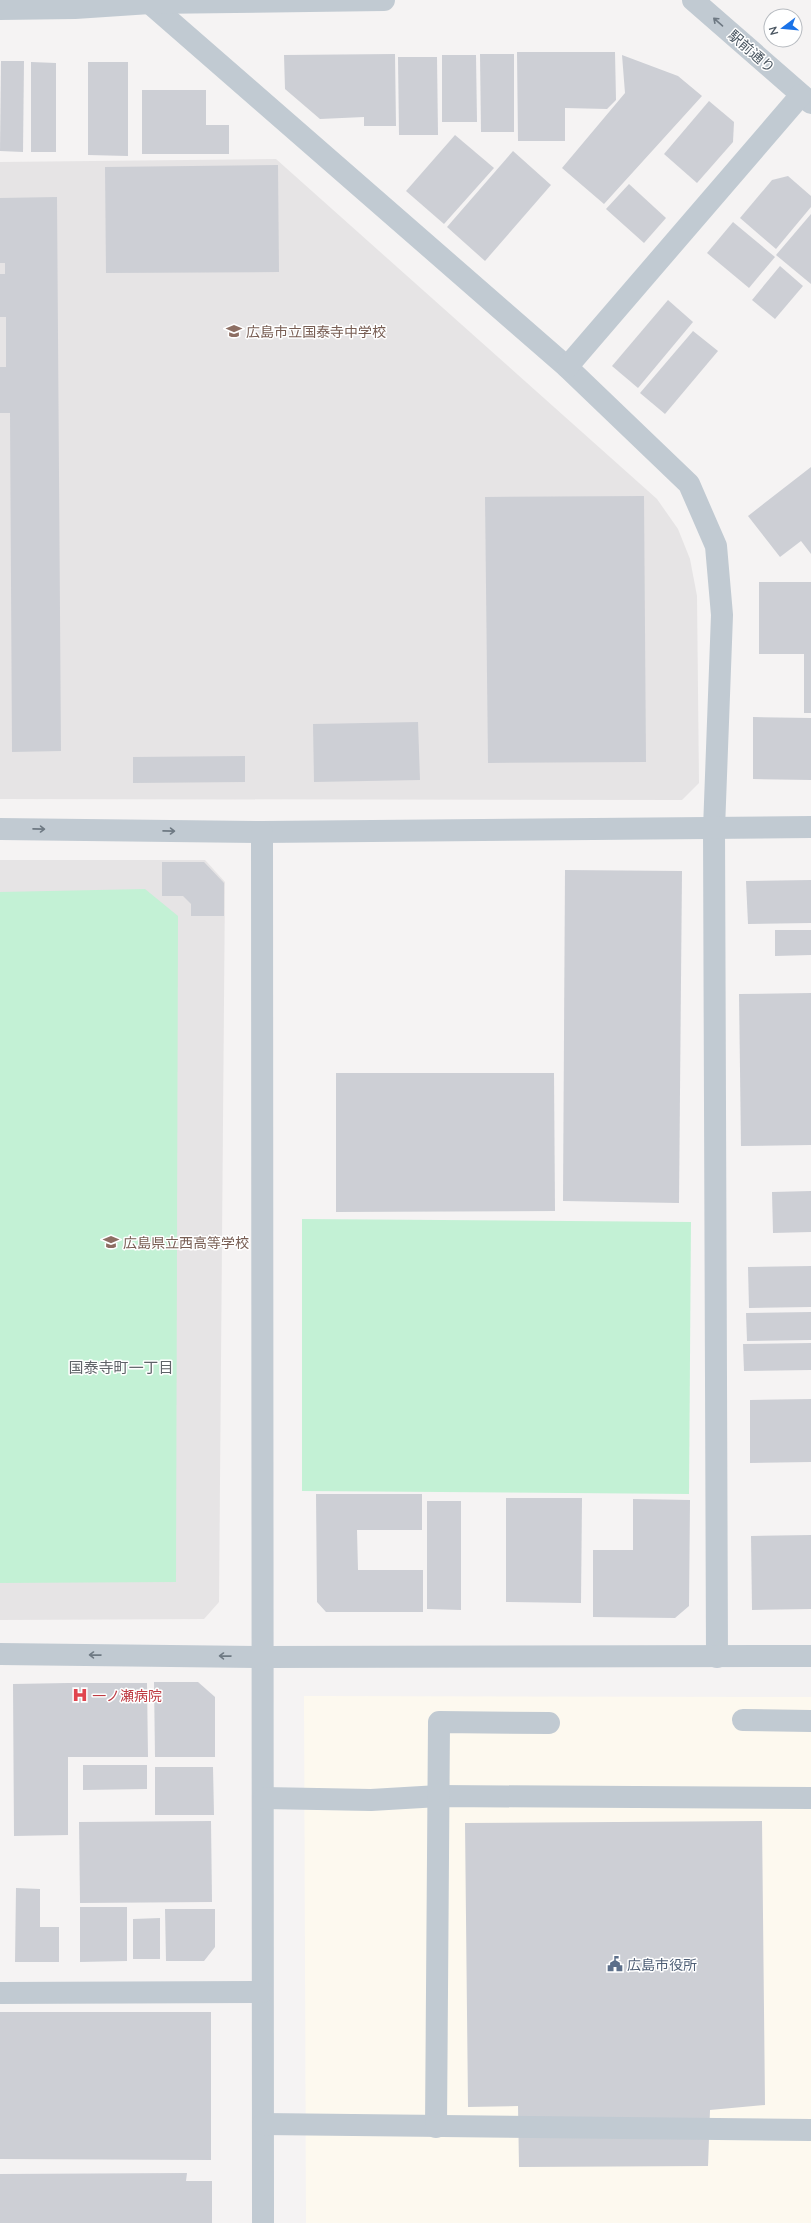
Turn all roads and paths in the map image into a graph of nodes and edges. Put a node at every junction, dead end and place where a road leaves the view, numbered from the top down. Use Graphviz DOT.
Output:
graph roads {
  1 [pos="384,0"];
  2 [pos="693,0"];
  3 [pos="148,2"];
  4 [pos="0,9"];
  5 [pos="806,99"];
  6 [pos="567,367"];
  7 [pos="0,828"];
  8 [pos="811,828"];
  9 [pos="714,829"];
  10 [pos="262,832"];
  11 [pos="0,1654"];
  12 [pos="264,1656"];
  13 [pos="811,1656"];
  14 [pos="717,1657"];
  15 [pos="743,1720"];
  16 [pos="811,1721"];
  17 [pos="550,1722"];
  18 [pos="440,1796"];
  19 [pos="264,1798"];
  20 [pos="811,1798"];
  21 [pos="262,1992"];
  22 [pos="0,1993"];
  23 [pos="263,2124"];
  24 [pos="436,2127"];
  25 [pos="811,2130"];
  26 [pos="263,2223"];
  1 -- 3 [label="street"];
  5 -- 2 [label="street, 駅前通り, one-way"];
  3 -- 4 [label="street"];
  3 -- 6 [label="street"];
  5 -- 6 [label="street"];
  6 -- 9 [label="street"];
  7 -- 10 [label="street, one-way"];
  8 -- 9 [label="street"];
  9 -- 10 [label="street"];
  9 -- 14 [label="street"];
  10 -- 12 [label="street"];
  12 -- 11 [label="street, one-way"];
  12 -- 14 [label="street"];
  12 -- 19 [label="street"];
  13 -- 14 [label="street"];
  15 -- 16 [label="street"];
  17 -- 18 [label="street"];
  18 -- 19 [label="street"];
  18 -- 20 [label="street"];
  18 -- 24 [label="street"];
  19 -- 21 [label="street"];
  21 -- 22 [label="street"];
  21 -- 23 [label="street"];
  23 -- 24 [label="street"];
  23 -- 26 [label="street"];
  24 -- 25 [label="street"];
}
